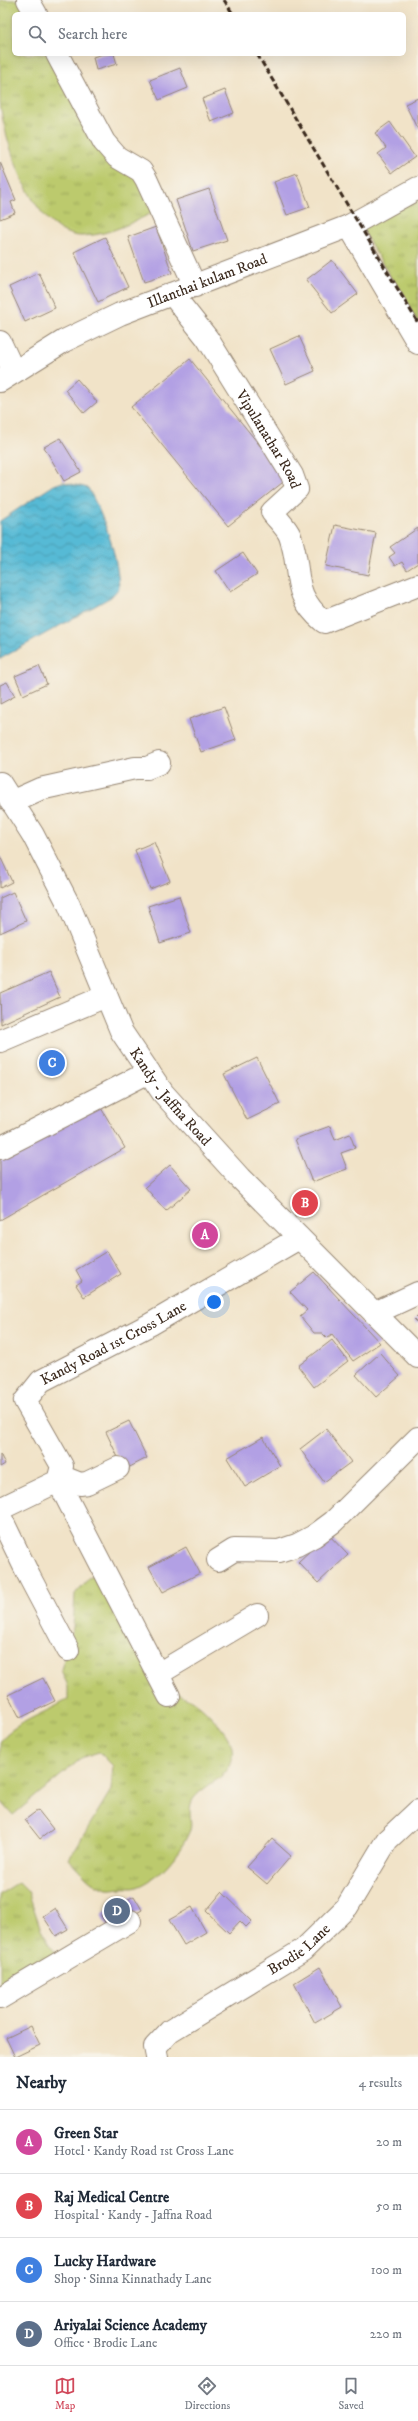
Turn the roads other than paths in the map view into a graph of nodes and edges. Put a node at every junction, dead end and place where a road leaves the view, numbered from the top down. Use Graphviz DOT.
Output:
graph roads {
  1 [pos="28,0"];
  2 [pos="35,12"];
  3 [pos="58,56"];
  4 [pos="418,188"];
  5 [pos="348,226"];
  6 [pos="195,286"];
  7 [pos="172,294"];
  8 [pos="0,342"];
  9 [pos="418,343"];
  10 [pos="7,376"];
  11 [pos="418,585"];
  12 [pos="159,763"];
  13 [pos="0,783"];
  14 [pos="11,802"];
  15 [pos="106,996"];
  16 [pos="0,1041"];
  17 [pos="150,1072"];
  18 [pos="0,1148"];
  19 [pos="299,1238"];
  20 [pos="418,1293"];
  21 [pos="374,1313"];
  22 [pos="418,1357"];
  23 [pos="418,1438"];
  24 [pos="118,1468"];
  25 [pos="59,1478"];
  26 [pos="0,1509"];
  27 [pos="0,1516"];
  28 [pos="218,1560"];
  29 [pos="257,1616"];
  30 [pos="68,1650"];
  31 [pos="158,1674"];
  32 [pos="170,1696"];
  33 [pos="418,1811"];
  34 [pos="130,1921"];
  35 [pos="0,1998"];
  36 [pos="157,2057"];
  1 -- 2 [label="main road"];
  3 -- 6 [label="main road"];
  4 -- 5 [label="main road, Illanthai kulam Road"];
  5 -- 6 [label="main road, Illanthai kulam Road"];
  5 -- 9 [label="main road"];
  6 -- 7 [label="main road, Illanthai kulam Road"];
  7 -- 10 [label="main road, Illanthai kulam Road"];
  7 -- 11 [label="main road, Vipulanathar Road"];
  8 -- 10 [label="main road"];
  12 -- 14 [label="main road"];
  13 -- 14 [label="main road, Kandy - Jaffna Road"];
  14 -- 15 [label="main road, Kandy - Jaffna Road"];
  15 -- 16 [label="main road"];
  15 -- 17 [label="main road, Kandy - Jaffna Road"];
  17 -- 18 [label="main road"];
  17 -- 19 [label="main road, Kandy - Jaffna Road"];
  19 -- 21 [label="main road, Kandy - Jaffna Road"];
  19 -- 25 [label="main road, Kandy Road 1st Cross Lane"];
  20 -- 21 [label="main road"];
  21 -- 22 [label="main road, Kandy - Jaffna Road"];
  23 -- 28 [label="main road"];
  24 -- 25 [label="main road"];
  25 -- 26 [label="main road"];
  25 -- 31 [label="main road"];
  27 -- 30 [label="main road"];
  29 -- 31 [label="main road"];
  31 -- 32 [label="main road"];
  33 -- 36 [label="main road, Brodie Lane"];
  34 -- 35 [label="main road"];
}
